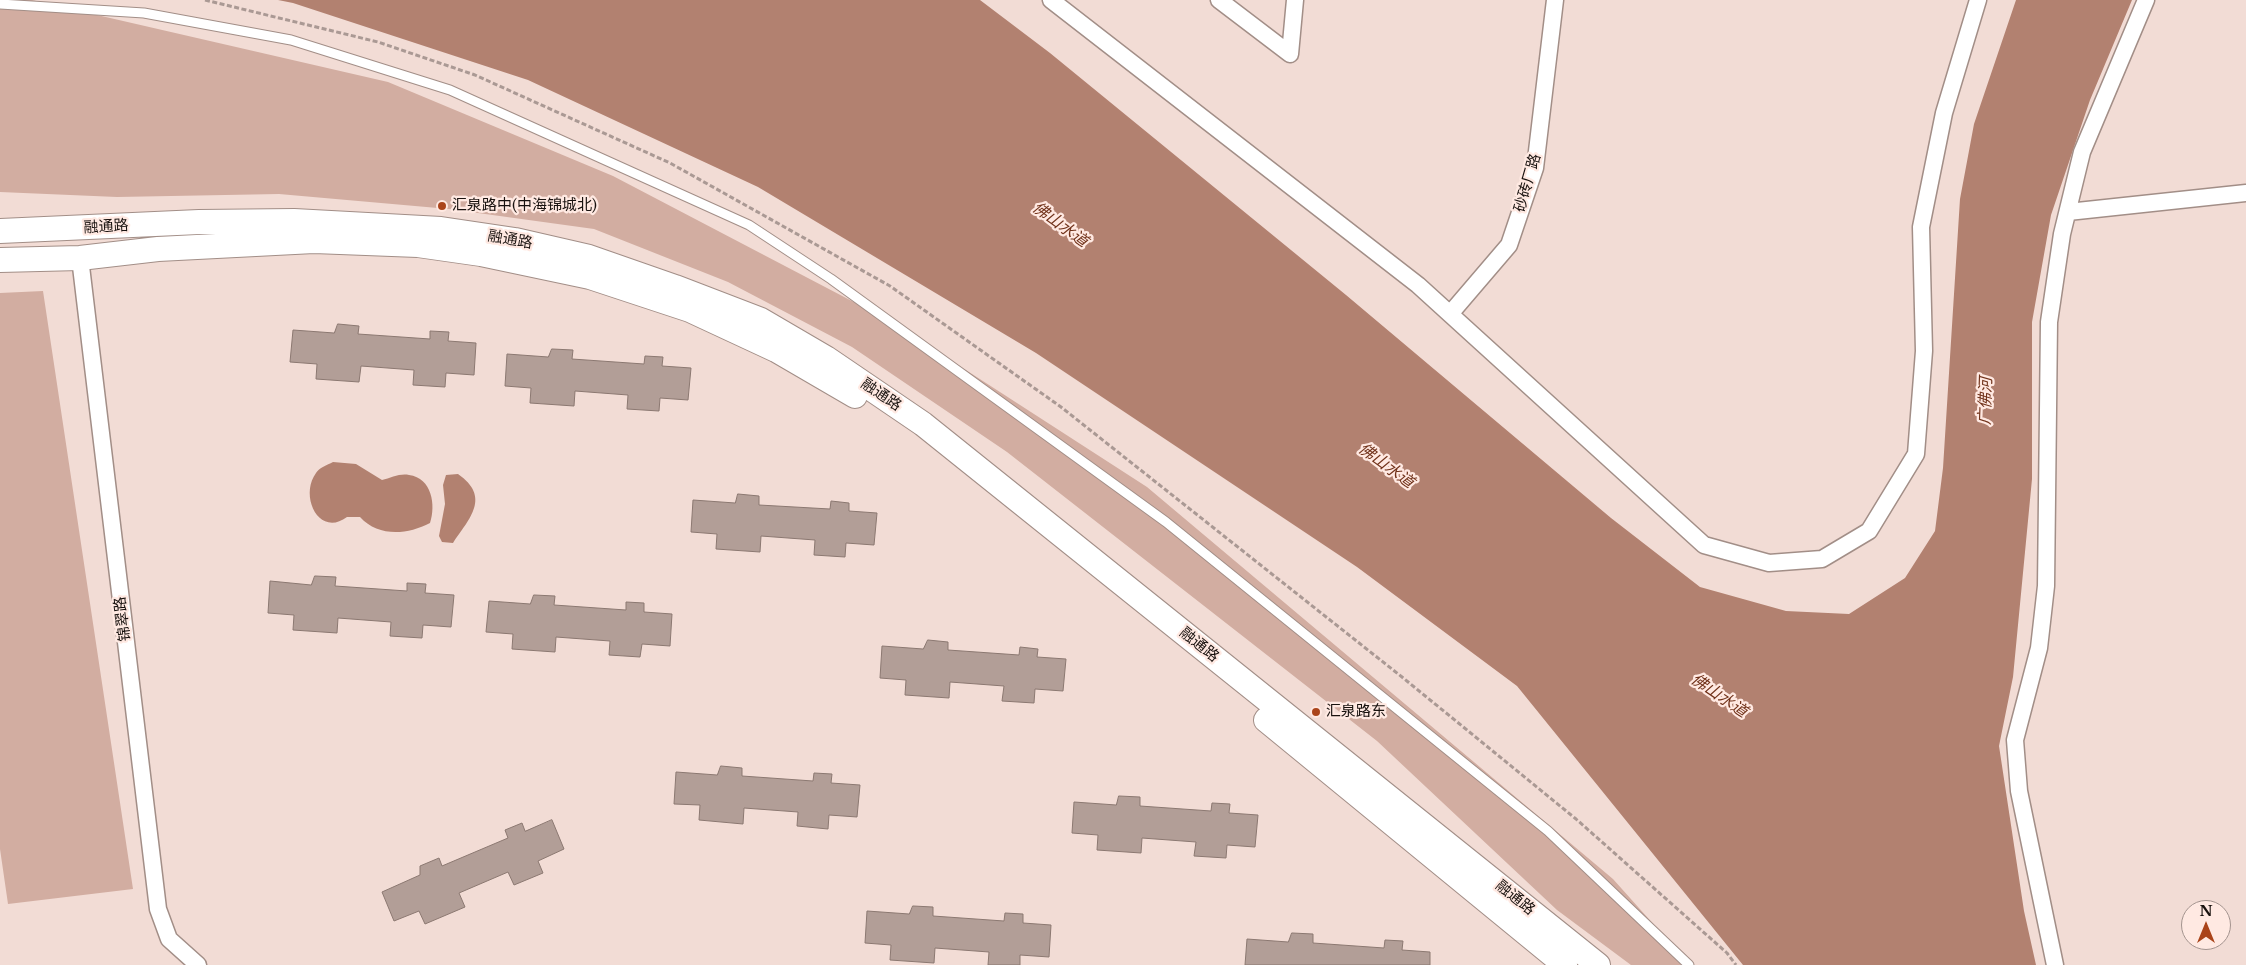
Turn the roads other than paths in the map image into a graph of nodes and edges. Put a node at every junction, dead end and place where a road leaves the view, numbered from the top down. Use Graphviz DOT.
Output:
graph roads {
  1 [pos="1051,0"];
  2 [pos="1219,0"];
  3 [pos="1295,0"];
  4 [pos="1555,0"];
  5 [pos="1978,0"];
  6 [pos="2146,0"];
  7 [pos="0,4"];
  8 [pos="2246,193"];
  9 [pos="2068,212"];
  10 [pos="0,231"];
  11 [pos="80,258"];
  12 [pos="0,260"];
  13 [pos="1450,314"];
  14 [pos="198,965"];
  15 [pos="1565,965"];
  16 [pos="1598,965"];
  17 [pos="1689,965"];
  18 [pos="2055,965"];
  1 -- 13 [label="street"];
  2 -- 3 [label="street"];
  4 -- 13 [label="street, 砂砖厂路"];
  5 -- 13 [label="street"];
  6 -- 9 [label="street"];
  7 -- 17 [label="lane"];
  8 -- 9 [label="street"];
  9 -- 18 [label="street"];
  10 -- 16 [label="main road, 融通路"];
  11 -- 12 [label="main road, 融通路"];
  11 -- 14 [label="street, 锦翠路"];
  11 -- 15 [label="main road, 融通路"];
}
